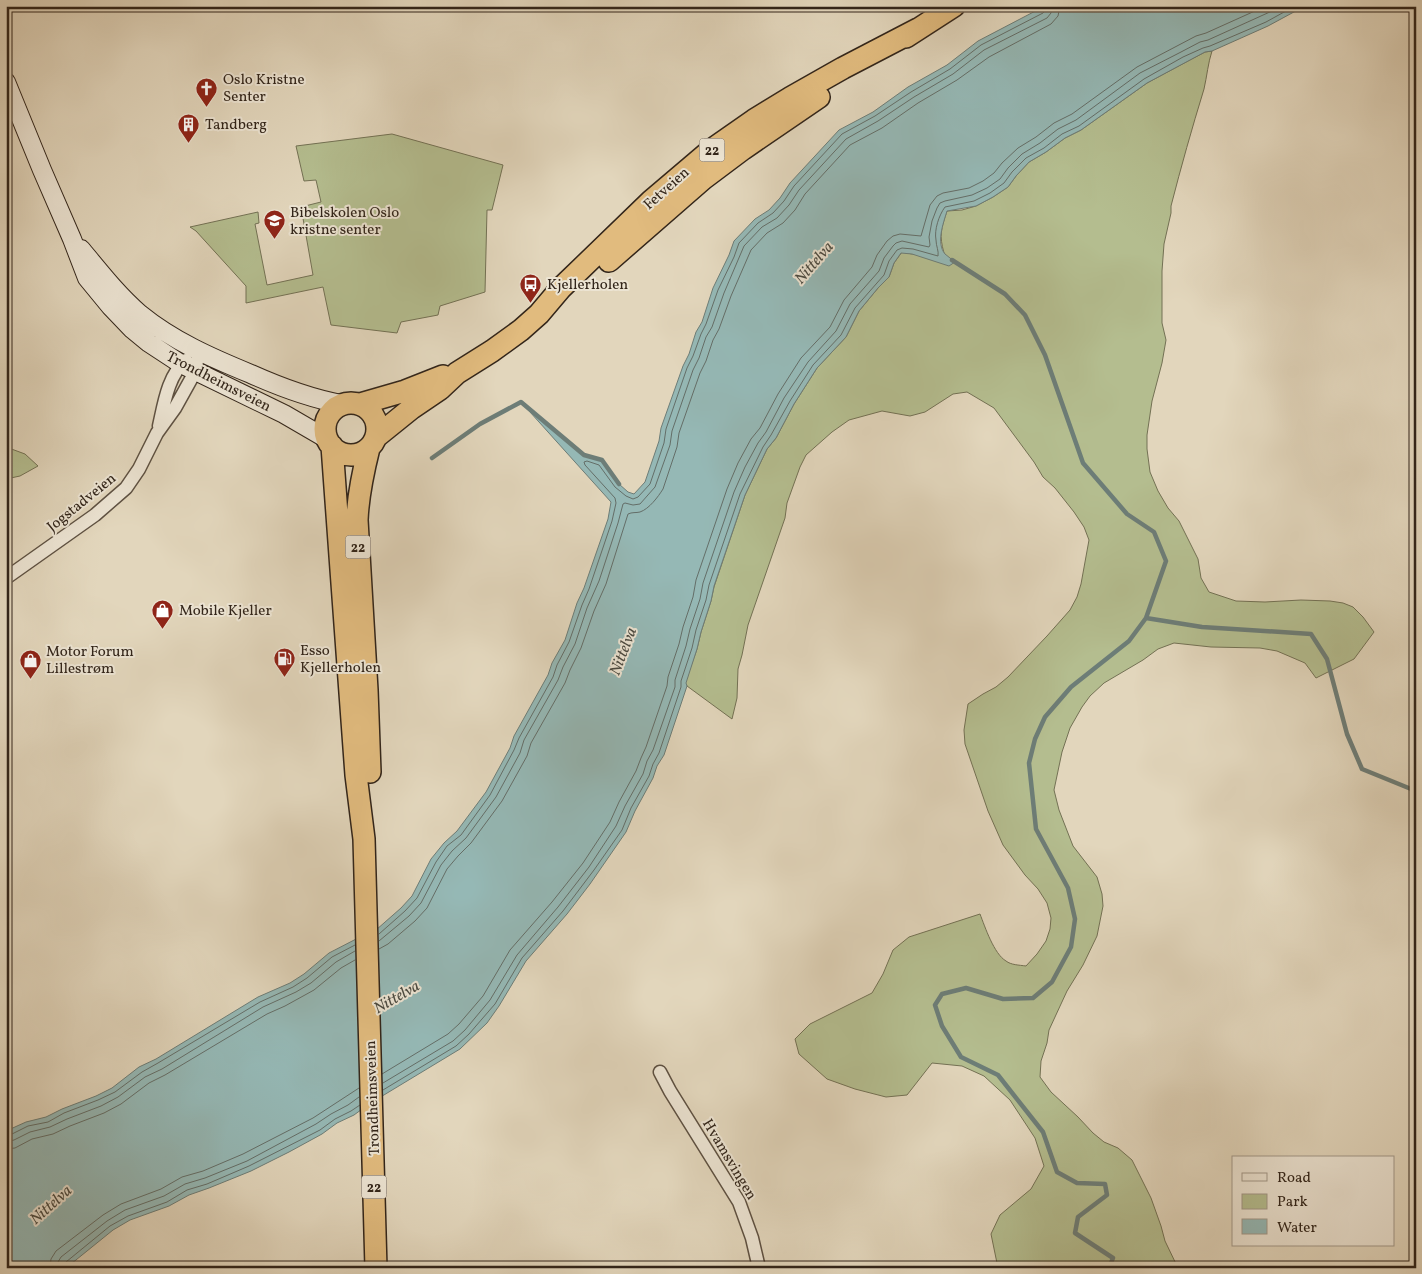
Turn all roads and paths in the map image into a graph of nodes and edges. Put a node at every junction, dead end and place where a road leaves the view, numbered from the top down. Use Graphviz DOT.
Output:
graph roads {
  1 [pos="954,6"];
  2 [pos="6,82"];
  3 [pos="72,239"];
  4 [pos="199,351"];
  5 [pos="188,368"];
  6 [pos="457,373"];
  7 [pos="350,404"];
  8 [pos="329,442"];
  9 [pos="372,442"];
  10 [pos="6,578"];
  11 [pos="364,839"];
  12 [pos="660,1072"];
  13 [pos="376,1268"];
  14 [pos="759,1268"];
  1 -- 6 [label="highway, Fetveien / 22"];
  2 -- 3 [label="main road, Trondheimsveien"];
  3 -- 4 [label="main road, Trondheimsveien"];
  3 -- 5 [label="main road, Trondheimsveien"];
  4 -- 5 [label="street, Jogstadveien"];
  4 -- 7 [label="main road, Trondheimsveien"];
  5 -- 8 [label="main road, Trondheimsveien"];
  5 -- 10 [label="street, Jogstadveien"];
  6 -- 7 [label="highway, Fetveien / 22"];
  6 -- 9 [label="highway, Fetveien / 22"];
  7 -- 8 [label="highway, 22"];
  7 -- 9 [label="highway, 22"];
  8 -- 9 [label="highway, 22"];
  8 -- 11 [label="highway, Trondheimsveien / 22"];
  9 -- 11 [label="highway, Trondheimsveien / 22"];
  11 -- 13 [label="highway, Trondheimsveien / 22"];
  12 -- 14 [label="street, Hvamsvingen"];
}
